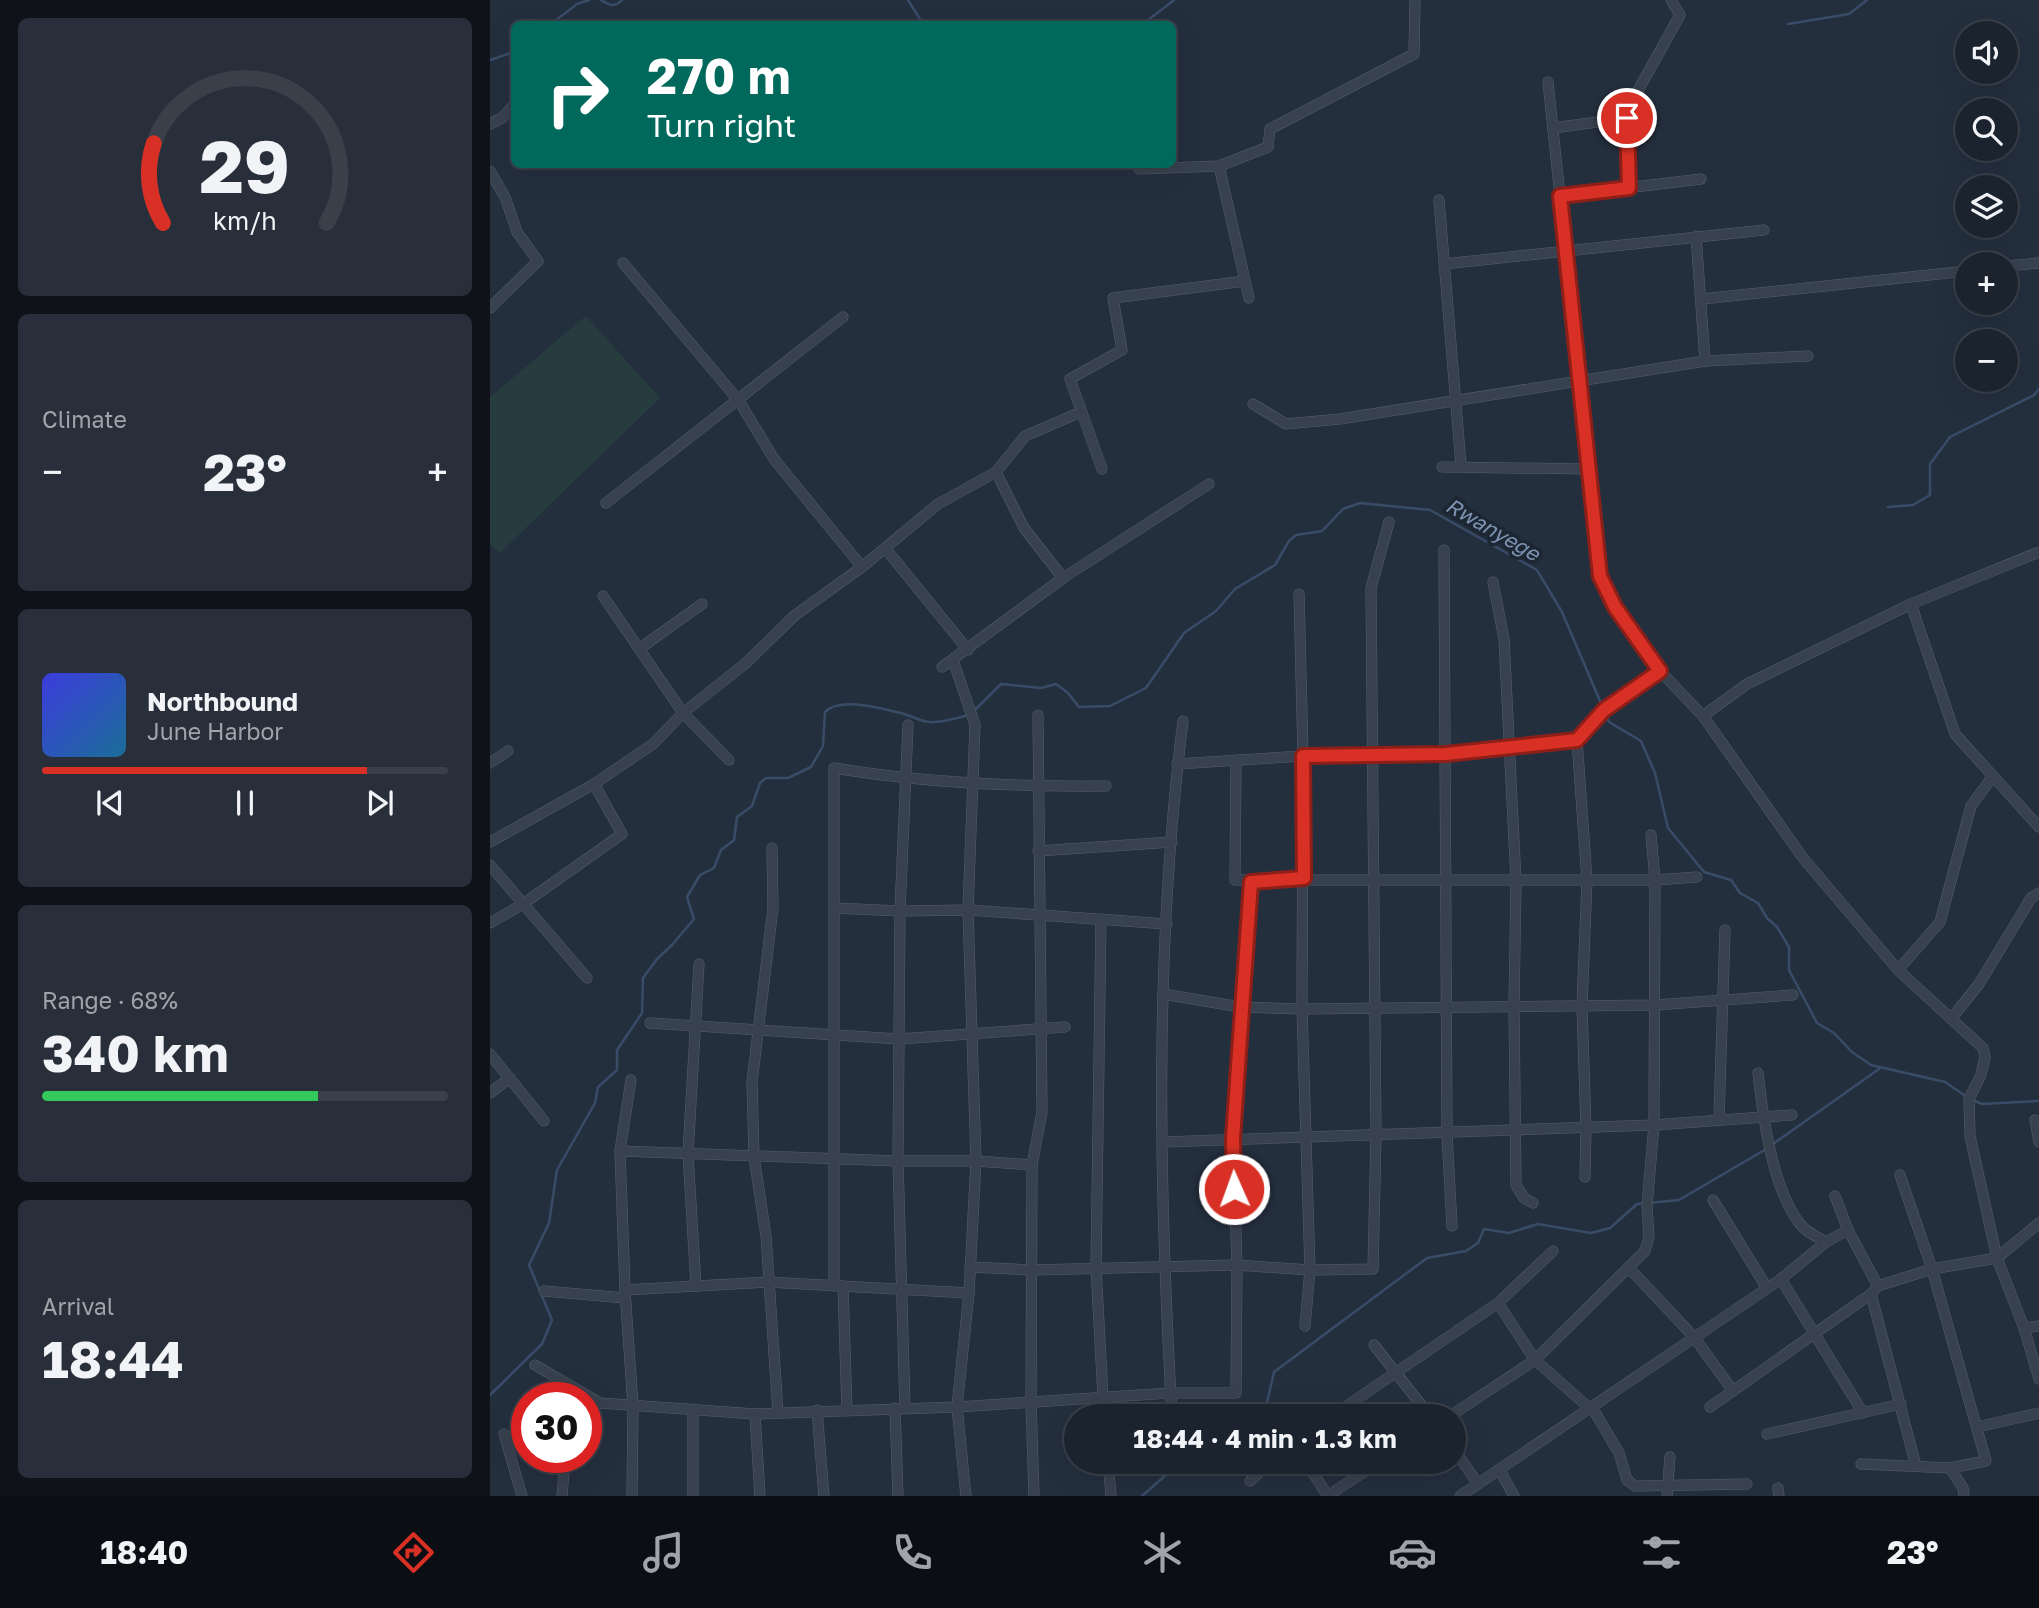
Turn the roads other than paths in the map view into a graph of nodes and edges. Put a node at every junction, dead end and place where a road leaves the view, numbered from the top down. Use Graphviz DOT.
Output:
graph roads {
  1 [pos="1415,0"];
  2 [pos="1671,0"];
  3 [pos="1548,82"];
  4 [pos="511,108"];
  5 [pos="1627,118"];
  6 [pos="490,124"];
  7 [pos="1553,128"];
  8 [pos="1219,166"];
  9 [pos="1166,168"];
  10 [pos="1176,168"];
  11 [pos="1139,169"];
  12 [pos="490,171"];
  13 [pos="1701,179"];
  14 [pos="1629,188"];
  15 [pos="1560,196"];
  16 [pos="1439,200"];
  17 [pos="1764,230"];
  18 [pos="1696,236"];
  19 [pos="1566,251"];
  20 [pos="623,263"];
  21 [pos="2039,263"];
  22 [pos="1444,264"];
  23 [pos="2018,265"];
  24 [pos="1955,272"];
  25 [pos="1245,281"];
  26 [pos="1249,298"];
  27 [pos="1702,299"];
  28 [pos="490,308"];
  29 [pos="843,317"];
  30 [pos="1808,356"];
  31 [pos="1705,361"];
  32 [pos="1580,379"];
  33 [pos="1456,400"];
  34 [pos="738,401"];
  35 [pos="1253,404"];
  36 [pos="1082,412"];
  37 [pos="1461,465"];
  38 [pos="1443,467"];
  39 [pos="1102,469"];
  40 [pos="1589,469"];
  41 [pos="996,471"];
  42 [pos="1209,484"];
  43 [pos="606,503"];
  44 [pos="1389,522"];
  45 [pos="885,548"];
  46 [pos="1444,550"];
  47 [pos="2039,552"];
  48 [pos="862,567"];
  49 [pos="1063,578"];
  50 [pos="1493,582"];
  51 [pos="1300,594"];
  52 [pos="603,596"];
  53 [pos="702,604"];
  54 [pos="1911,604"];
  55 [pos="639,649"];
  56 [pos="968,650"];
  57 [pos="953,660"];
  58 [pos="942,667"];
  59 [pos="1660,671"];
  60 [pos="683,713"];
  61 [pos="1038,715"];
  62 [pos="1703,716"];
  63 [pos="1183,721"];
  64 [pos="908,725"];
  65 [pos="1577,740"];
  66 [pos="1509,747"];
  67 [pos="508,751"];
  68 [pos="1446,754"];
  69 [pos="1303,756"];
  70 [pos="1371,756"];
  71 [pos="729,760"];
  72 [pos="1236,760"];
  73 [pos="490,763"];
  74 [pos="1178,764"];
  75 [pos="1993,776"];
  76 [pos="904,779"];
  77 [pos="594,783"];
  78 [pos="973,784"];
  79 [pos="1106,786"];
  80 [pos="1038,787"];
  81 [pos="2039,827"];
  82 [pos="1651,835"];
  83 [pos="490,842"];
  84 [pos="1172,842"];
  85 [pos="772,848"];
  86 [pos="1038,851"];
  87 [pos="490,865"];
  88 [pos="1697,877"];
  89 [pos="1304,878"];
  90 [pos="1373,880"];
  91 [pos="1587,880"];
  92 [pos="1655,880"];
  93 [pos="1445,881"];
  94 [pos="1516,881"];
  95 [pos="1251,882"];
  96 [pos="2039,894"];
  97 [pos="523,904"];
  98 [pos="834,908"];
  99 [pos="968,910"];
  100 [pos="900,911"];
  101 [pos="1039,914"];
  102 [pos="1101,919"];
  103 [pos="490,923"];
  104 [pos="1167,924"];
  105 [pos="1725,930"];
  106 [pos="699,964"];
  107 [pos="1898,970"];
  108 [pos="587,978"];
  109 [pos="1163,994"];
  110 [pos="1793,995"];
  111 [pos="1722,1000"];
  112 [pos="1655,1005"];
  113 [pos="1582,1006"];
  114 [pos="1240,1007"];
  115 [pos="1446,1008"];
  116 [pos="1514,1008"];
  117 [pos="1302,1009"];
  118 [pos="1375,1009"];
  119 [pos="1951,1018"];
  120 [pos="650,1023"];
  121 [pos="695,1027"];
  122 [pos="1041,1027"];
  123 [pos="1065,1027"];
  124 [pos="758,1030"];
  125 [pos="970,1033"];
  126 [pos="833,1034"];
  127 [pos="899,1039"];
  128 [pos="490,1054"];
  129 [pos="1758,1073"];
  130 [pos="510,1078"];
  131 [pos="631,1080"];
  132 [pos="490,1093"];
  133 [pos="1792,1115"];
  134 [pos="1763,1116"];
  135 [pos="1719,1118"];
  136 [pos="2035,1120"];
  137 [pos="544,1121"];
  138 [pos="1654,1125"];
  139 [pos="1586,1128"];
  140 [pos="1516,1130"];
  141 [pos="1447,1134"];
  142 [pos="1376,1135"];
  143 [pos="1233,1138"];
  144 [pos="1306,1139"];
  145 [pos="1163,1142"];
  146 [pos="2039,1142"];
  147 [pos="620,1151"];
  148 [pos="688,1154"];
  149 [pos="754,1157"];
  150 [pos="832,1159"];
  151 [pos="898,1161"];
  152 [pos="976,1161"];
  153 [pos="1031,1165"];
  154 [pos="1900,1175"];
  155 [pos="1585,1177"];
  156 [pos="1835,1196"];
  157 [pos="1713,1200"];
  158 [pos="1533,1203"];
  159 [pos="2039,1223"];
  160 [pos="1452,1226"];
  161 [pos="1848,1230"];
  162 [pos="1826,1242"];
  163 [pos="1553,1251"];
  164 [pos="1997,1258"];
  165 [pos="1237,1265"];
  166 [pos="1164,1266"];
  167 [pos="970,1267"];
  168 [pos="1096,1267"];
  169 [pos="1629,1268"];
  170 [pos="1932,1269"];
  171 [pos="1031,1270"];
  172 [pos="1310,1270"];
  173 [pos="1781,1279"];
  174 [pos="767,1282"];
  175 [pos="696,1286"];
  176 [pos="838,1286"];
  177 [pos="1767,1288"];
  178 [pos="903,1289"];
  179 [pos="1875,1290"];
  180 [pos="544,1291"];
  181 [pos="969,1293"];
  182 [pos="625,1294"];
  183 [pos="1498,1303"];
  184 [pos="1305,1326"];
  185 [pos="2039,1326"];
  186 [pos="2024,1328"];
  187 [pos="1814,1334"];
  188 [pos="1694,1337"];
  189 [pos="1374,1345"];
  190 [pos="1535,1360"];
  191 [pos="535,1365"];
  192 [pos="1398,1373"];
  193 [pos="2039,1380"];
  194 [pos="560,1382"];
  195 [pos="1733,1391"];
  196 [pos="1170,1393"];
  197 [pos="1103,1396"];
  198 [pos="1031,1401"];
  199 [pos="602,1403"];
  200 [pos="1103,1404"];
  201 [pos="1171,1404"];
  202 [pos="1350,1404"];
  203 [pos="1421,1404"];
  204 [pos="1901,1404"];
  205 [pos="1466,1405"];
  206 [pos="633,1406"];
  207 [pos="957,1407"];
  208 [pos="1710,1407"];
  209 [pos="900,1408"];
  210 [pos="1589,1408"];
  211 [pos="693,1410"];
  212 [pos="817,1410"];
  213 [pos="847,1410"];
  214 [pos="778,1412"];
  215 [pos="1863,1413"];
  216 [pos="2039,1413"];
  217 [pos="755,1414"];
  218 [pos="1977,1427"];
  219 [pos="504,1434"];
  220 [pos="1767,1434"];
  221 [pos="1670,1457"];
  222 [pos="1861,1464"];
  223 [pos="1466,1466"];
  224 [pos="1916,1466"];
  225 [pos="1950,1468"];
  226 [pos="1499,1469"];
  227 [pos="564,1473"];
  228 [pos="1109,1474"];
  229 [pos="1257,1474"];
  230 [pos="1315,1474"];
  231 [pos="1361,1474"];
  232 [pos="1250,1481"];
  233 [pos="1478,1483"];
  234 [pos="1668,1484"];
  235 [pos="1747,1484"];
  236 [pos="522,1496"];
  237 [pos="562,1496"];
  238 [pos="632,1496"];
  239 [pos="693,1496"];
  240 [pos="760,1496"];
  241 [pos="824,1496"];
  242 [pos="898,1496"];
  243 [pos="966,1496"];
  244 [pos="1034,1496"];
  245 [pos="1111,1496"];
  246 [pos="1330,1496"];
  247 [pos="1460,1496"];
  248 [pos="1514,1496"];
  249 [pos="1667,1496"];
  250 [pos="1964,1496"];
  1 -- 8 [label="street"];
  2 -- 5 [label="street"];
  3 -- 7 [label="street"];
  4 -- 6 [label="street"];
  5 -- 7 [label="street"];
  5 -- 14 [label="street"];
  7 -- 15 [label="street"];
  8 -- 10 [label="street"];
  8 -- 25 [label="street"];
  9 -- 11 [label="street"];
  12 -- 28 [label="street"];
  13 -- 14 [label="street"];
  14 -- 15 [label="street"];
  15 -- 19 [label="street"];
  16 -- 22 [label="street"];
  17 -- 18 [label="street"];
  18 -- 19 [label="street"];
  18 -- 27 [label="street"];
  19 -- 22 [label="street"];
  19 -- 32 [label="street"];
  20 -- 34 [label="street"];
  21 -- 23 [label="street"];
  22 -- 33 [label="street"];
  24 -- 27 [label="street"];
  25 -- 26 [label="street"];
  25 -- 36 [label="street"];
  27 -- 31 [label="street"];
  29 -- 34 [label="street"];
  30 -- 31 [label="street"];
  31 -- 32 [label="street"];
  32 -- 33 [label="street"];
  32 -- 40 [label="street"];
  33 -- 35 [label="street"];
  33 -- 37 [label="street"];
  34 -- 43 [label="street"];
  34 -- 48 [label="street"];
  36 -- 39 [label="street"];
  36 -- 41 [label="street"];
  37 -- 38 [label="street"];
  37 -- 40 [label="street"];
  40 -- 59 [label="street"];
  41 -- 45 [label="street"];
  41 -- 49 [label="street"];
  42 -- 49 [label="street"];
  44 -- 70 [label="street"];
  45 -- 48 [label="street"];
  45 -- 56 [label="street"];
  46 -- 68 [label="street"];
  47 -- 54 [label="street"];
  48 -- 60 [label="street"];
  49 -- 56 [label="street"];
  50 -- 66 [label="street"];
  51 -- 69 [label="street"];
  52 -- 55 [label="street"];
  53 -- 55 [label="street"];
  54 -- 62 [label="street"];
  54 -- 75 [label="street"];
  55 -- 60 [label="street"];
  56 -- 57 [label="street"];
  57 -- 58 [label="street"];
  57 -- 78 [label="street"];
  59 -- 62 [label="street"];
  59 -- 65 [label="street"];
  60 -- 71 [label="street"];
  60 -- 77 [label="street"];
  61 -- 80 [label="street"];
  62 -- 107 [label="street"];
  63 -- 74 [label="street"];
  64 -- 76 [label="street"];
  65 -- 66 [label="street"];
  65 -- 91 [label="street"];
  66 -- 68 [label="street"];
  66 -- 94 [label="street"];
  67 -- 73 [label="street"];
  68 -- 70 [label="street"];
  68 -- 93 [label="street"];
  69 -- 70 [label="street"];
  69 -- 72 [label="street"];
  69 -- 89 [label="street"];
  70 -- 90 [label="street"];
  72 -- 74 [label="street"];
  72 -- 95 [label="street"];
  74 -- 84 [label="street"];
  75 -- 81 [label="street"];
  75 -- 107 [label="street"];
  76 -- 78 [label="street"];
  76 -- 98 [label="street"];
  76 -- 100 [label="street"];
  77 -- 83 [label="street"];
  77 -- 97 [label="street"];
  78 -- 80 [label="street"];
  78 -- 99 [label="street"];
  79 -- 80 [label="street"];
  80 -- 86 [label="street"];
  82 -- 92 [label="street"];
  84 -- 86 [label="street"];
  84 -- 104 [label="street"];
  85 -- 124 [label="street"];
  86 -- 101 [label="street"];
  87 -- 97 [label="street"];
  88 -- 92 [label="street"];
  89 -- 90 [label="street"];
  89 -- 95 [label="street"];
  89 -- 117 [label="street"];
  90 -- 93 [label="street"];
  90 -- 118 [label="street"];
  91 -- 92 [label="street"];
  91 -- 94 [label="street"];
  91 -- 113 [label="street"];
  92 -- 112 [label="street"];
  93 -- 94 [label="street"];
  93 -- 115 [label="street"];
  94 -- 116 [label="street"];
  95 -- 114 [label="street"];
  96 -- 119 [label="street"];
  97 -- 103 [label="street"];
  97 -- 108 [label="street"];
  98 -- 100 [label="street"];
  98 -- 126 [label="street"];
  99 -- 100 [label="street"];
  99 -- 101 [label="street"];
  99 -- 125 [label="street"];
  100 -- 127 [label="street"];
  101 -- 102 [label="street"];
  101 -- 122 [label="street"];
  102 -- 104 [label="street"];
  102 -- 168 [label="street"];
  104 -- 109 [label="street"];
  105 -- 111 [label="street"];
  106 -- 121 [label="street"];
  107 -- 119 [label="street"];
  109 -- 114 [label="street"];
  109 -- 145 [label="street"];
  110 -- 111 [label="street"];
  111 -- 112 [label="street"];
  111 -- 135 [label="street"];
  112 -- 113 [label="street"];
  112 -- 138 [label="street"];
  113 -- 116 [label="street"];
  113 -- 139 [label="street"];
  114 -- 117 [label="street"];
  114 -- 143 [label="street"];
  115 -- 116 [label="street"];
  115 -- 118 [label="street"];
  115 -- 141 [label="street"];
  116 -- 140 [label="street"];
  117 -- 118 [label="street"];
  117 -- 144 [label="street"];
  118 -- 142 [label="street"];
  119 -- 164 [label="street"];
  120 -- 121 [label="street"];
  121 -- 124 [label="street"];
  121 -- 148 [label="street"];
  122 -- 123 [label="street"];
  122 -- 125 [label="street"];
  122 -- 153 [label="street"];
  124 -- 126 [label="street"];
  124 -- 149 [label="street"];
  125 -- 127 [label="street"];
  125 -- 152 [label="street"];
  126 -- 127 [label="street"];
  126 -- 150 [label="street"];
  127 -- 151 [label="street"];
  128 -- 130 [label="street"];
  129 -- 134 [label="street"];
  130 -- 132 [label="street"];
  130 -- 137 [label="street"];
  131 -- 147 [label="street"];
  133 -- 134 [label="street"];
  134 -- 135 [label="street"];
  134 -- 162 [label="street"];
  135 -- 138 [label="street"];
  136 -- 146 [label="street"];
  138 -- 139 [label="street"];
  138 -- 169 [label="street"];
  139 -- 140 [label="street"];
  139 -- 155 [label="street"];
  140 -- 141 [label="street"];
  140 -- 158 [label="street"];
  141 -- 142 [label="street"];
  141 -- 160 [label="street"];
  142 -- 144 [label="street"];
  142 -- 172 [label="street"];
  143 -- 144 [label="street"];
  143 -- 145 [label="street"];
  143 -- 165 [label="street"];
  144 -- 172 [label="street"];
  145 -- 166 [label="street"];
  147 -- 148 [label="street"];
  147 -- 182 [label="street"];
  148 -- 149 [label="street"];
  148 -- 175 [label="street"];
  149 -- 150 [label="street"];
  149 -- 174 [label="street"];
  150 -- 151 [label="street"];
  150 -- 176 [label="street"];
  151 -- 152 [label="street"];
  151 -- 178 [label="street"];
  152 -- 153 [label="street"];
  152 -- 167 [label="street"];
  153 -- 171 [label="street"];
  154 -- 170 [label="street"];
  156 -- 161 [label="street"];
  157 -- 177 [label="street"];
  159 -- 164 [label="street"];
  161 -- 162 [label="street"];
  161 -- 179 [label="street"];
  162 -- 173 [label="street"];
  163 -- 183 [label="street"];
  164 -- 170 [label="street"];
  164 -- 186 [label="street"];
  165 -- 166 [label="street"];
  165 -- 172 [label="street"];
  165 -- 196 [label="street"];
  166 -- 168 [label="street"];
  166 -- 196 [label="street"];
  167 -- 171 [label="street"];
  167 -- 181 [label="street"];
  168 -- 171 [label="street"];
  168 -- 197 [label="street"];
  169 -- 188 [label="street"];
  169 -- 190 [label="street"];
  170 -- 179 [label="street"];
  170 -- 218 [label="street"];
  171 -- 198 [label="street"];
  172 -- 184 [label="street"];
  173 -- 177 [label="street"];
  173 -- 187 [label="street"];
  174 -- 175 [label="street"];
  174 -- 176 [label="street"];
  174 -- 214 [label="street"];
  175 -- 182 [label="street"];
  176 -- 178 [label="street"];
  176 -- 213 [label="street"];
  177 -- 188 [label="street"];
  178 -- 181 [label="street"];
  178 -- 209 [label="street"];
  179 -- 187 [label="street"];
  179 -- 204 [label="street"];
  180 -- 182 [label="street"];
  181 -- 207 [label="street"];
  182 -- 206 [label="street"];
  183 -- 190 [label="street"];
  183 -- 192 [label="street"];
  185 -- 186 [label="street"];
  186 -- 193 [label="street"];
  187 -- 195 [label="street"];
  187 -- 215 [label="street"];
  188 -- 195 [label="street"];
  188 -- 210 [label="street"];
  189 -- 192 [label="street"];
  190 -- 205 [label="street"];
  190 -- 210 [label="street"];
  191 -- 194 [label="street"];
  192 -- 202 [label="street"];
  192 -- 203 [label="street"];
  195 -- 208 [label="street"];
  196 -- 197 [label="street"];
  196 -- 201 [label="street"];
  197 -- 198 [label="street"];
  197 -- 200 [label="street"];
  198 -- 207 [label="street"];
  198 -- 244 [label="street"];
  199 -- 206 [label="street"];
  204 -- 215 [label="street"];
  204 -- 224 [label="street"];
  206 -- 211 [label="street"];
  206 -- 238 [label="street"];
  207 -- 209 [label="street"];
  207 -- 243 [label="street"];
  209 -- 213 [label="street"];
  209 -- 242 [label="street"];
  210 -- 226 [label="street"];
  210 -- 234 [label="street"];
  211 -- 217 [label="street"];
  211 -- 239 [label="street"];
  212 -- 213 [label="street"];
  212 -- 214 [label="street"];
  212 -- 241 [label="street"];
  214 -- 217 [label="street"];
  215 -- 220 [label="street"];
  216 -- 218 [label="street"];
  217 -- 240 [label="street"];
  218 -- 225 [label="street"];
  219 -- 236 [label="street"];
  221 -- 234 [label="street"];
  222 -- 224 [label="street"];
  223 -- 233 [label="street"];
  224 -- 225 [label="street"];
  225 -- 250 [label="street"];
  226 -- 233 [label="street"];
  226 -- 248 [label="street"];
  227 -- 237 [label="street"];
  228 -- 245 [label="street"];
  229 -- 232 [label="street"];
  230 -- 246 [label="street"];
  231 -- 246 [label="street"];
  233 -- 247 [label="street"];
  234 -- 235 [label="street"];
  234 -- 249 [label="street"];
}
